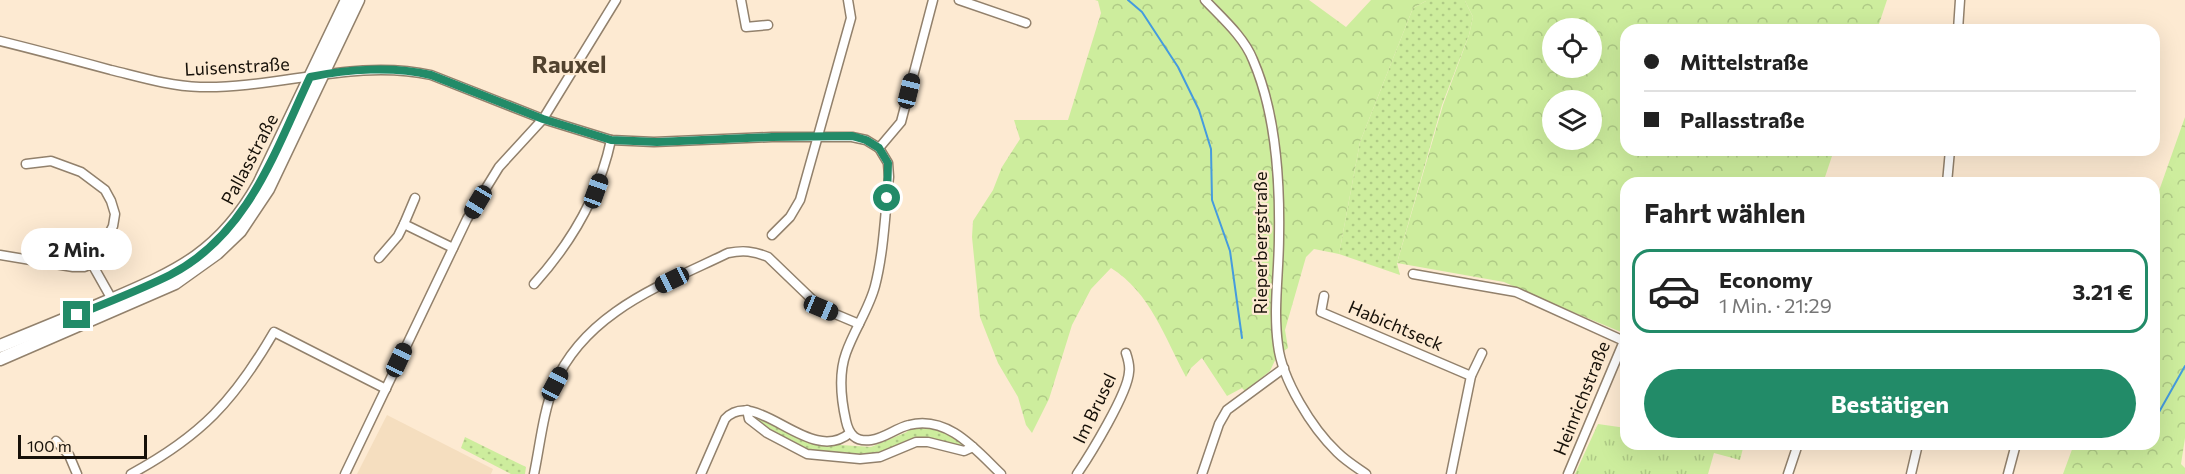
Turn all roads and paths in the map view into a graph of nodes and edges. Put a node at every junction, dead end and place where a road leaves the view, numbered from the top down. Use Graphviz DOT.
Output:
graph roads {
  1 [pos="347,0"];
  2 [pos="358,0"];
  3 [pos="616,0"];
  4 [pos="741,0"];
  5 [pos="848,0"];
  6 [pos="933,0"];
  7 [pos="959,0"];
  8 [pos="1205,0"];
  9 [pos="1960,0"];
  10 [pos="1026,23"];
  11 [pos="1958,24"];
  12 [pos="768,25"];
  13 [pos="0,41"];
  14 [pos="316,76"];
  15 [pos="543,119"];
  16 [pos="816,137"];
  17 [pos="611,140"];
  18 [pos="879,148"];
  19 [pos="1949,156"];
  20 [pos="26,164"];
  21 [pos="1948,177"];
  22 [pos="415,198"];
  23 [pos="404,224"];
  24 [pos="772,235"];
  25 [pos="453,249"];
  26 [pos="0,255"];
  27 [pos="379,258"];
  28 [pos="92,264"];
  29 [pos="1413,274"];
  30 [pos="534,284"];
  31 [pos="1324,296"];
  32 [pos="115,304"];
  33 [pos="859,324"];
  34 [pos="1620,339"];
  35 [pos="0,346"];
  36 [pos="1620,350"];
  37 [pos="1126,353"];
  38 [pos="1482,353"];
  39 [pos="0,359"];
  40 [pos="1284,368"];
  41 [pos="1472,376"];
  42 [pos="386,389"];
  43 [pos="747,410"];
  44 [pos="850,433"];
  45 [pos="57,441"];
  46 [pos="973,447"];
  47 [pos="1796,450"];
  48 [pos="1917,450"];
  49 [pos="2014,450"];
  50 [pos="77,474"];
  51 [pos="131,474"];
  52 [pos="345,474"];
  53 [pos="534,474"];
  54 [pos="701,474"];
  55 [pos="1001,474"];
  56 [pos="1077,474"];
  57 [pos="1202,474"];
  58 [pos="1366,474"];
  59 [pos="1451,474"];
  60 [pos="1568,474"];
  61 [pos="1788,474"];
  62 [pos="1911,474"];
  63 [pos="2008,474"];
  1 -- 14 [label="main road, Pallasstraße"];
  2 -- 14 [label="main road, Pallasstraße"];
  3 -- 15 [label="street"];
  4 -- 12 [label="street"];
  5 -- 16 [label="street"];
  6 -- 18 [label="street"];
  7 -- 10 [label="street"];
  8 -- 40 [label="street, Rieperbergstraße"];
  9 -- 11 [label="street"];
  13 -- 14 [label="street, Luisenstraße"];
  14 -- 15 [label="street, Luisenstraße"];
  14 -- 32 [label="main road, Pallasstraße"];
  15 -- 17 [label="street, Luisenstraße"];
  15 -- 25 [label="street"];
  16 -- 17 [label="street, Luisenstraße"];
  16 -- 18 [label="street, Luisenstraße"];
  16 -- 24 [label="street"];
  17 -- 30 [label="street"];
  18 -- 33 [label="street"];
  19 -- 21 [label="street"];
  20 -- 28 [label="street"];
  22 -- 23 [label="street"];
  23 -- 25 [label="street"];
  23 -- 27 [label="street"];
  25 -- 42 [label="street"];
  26 -- 28 [label="street"];
  28 -- 32 [label="street"];
  29 -- 34 [label="street, Heinrichstraße"];
  31 -- 41 [label="street, Habichtseck"];
  32 -- 35 [label="main road, Pallasstraße"];
  32 -- 39 [label="main road, Pallasstraße"];
  33 -- 44 [label="street"];
  33 -- 53 [label="street"];
  36 -- 60 [label="street, Heinrichstraße"];
  37 -- 56 [label="street, Im Brusel"];
  38 -- 41 [label="street"];
  40 -- 57 [label="street"];
  40 -- 58 [label="street, Rieperbergstraße"];
  41 -- 59 [label="street"];
  42 -- 51 [label="street"];
  42 -- 52 [label="street"];
  43 -- 44 [label="street"];
  43 -- 46 [label="street"];
  43 -- 54 [label="street"];
  44 -- 46 [label="street"];
  45 -- 50 [label="street"];
  46 -- 55 [label="street"];
  47 -- 61 [label="street"];
  48 -- 62 [label="street"];
  49 -- 63 [label="street"];
}
